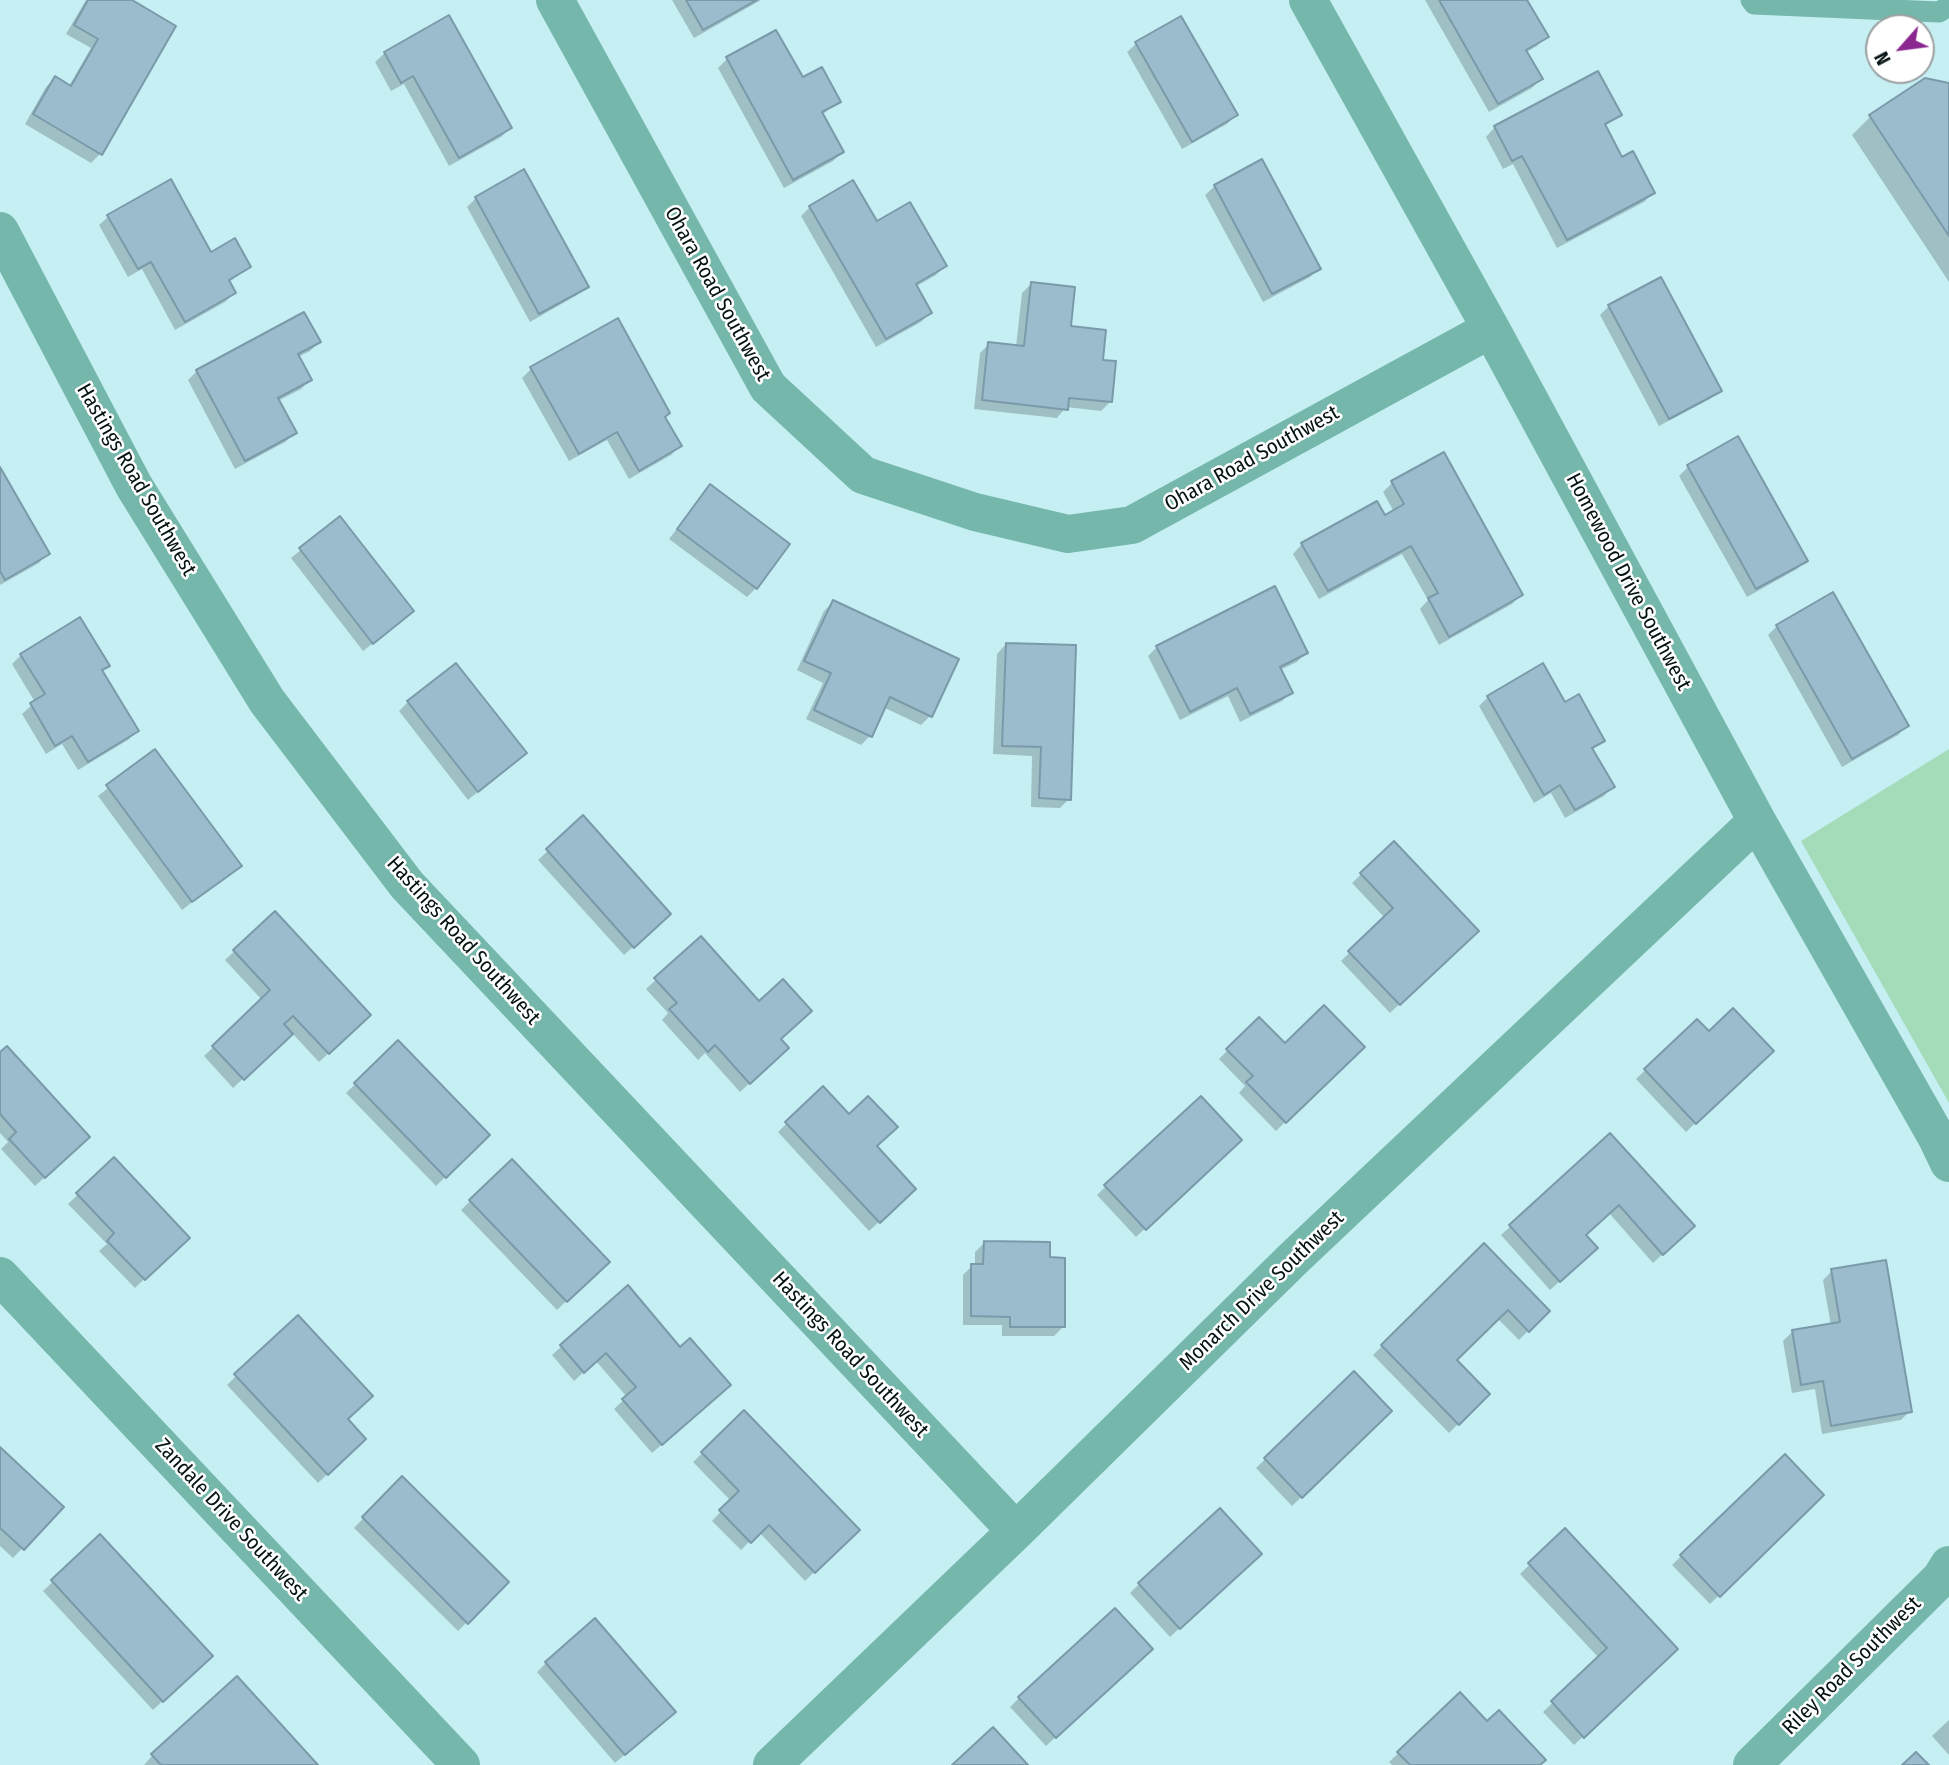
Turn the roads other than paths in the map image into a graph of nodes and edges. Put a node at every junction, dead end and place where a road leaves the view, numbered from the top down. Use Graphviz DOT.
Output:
graph roads {
  1 [pos="555,0"];
  2 [pos="1308,0"];
  3 [pos="1751,0"];
  4 [pos="1949,6"];
  5 [pos="0,231"];
  6 [pos="1491,329"];
  7 [pos="1757,821"];
  8 [pos="1949,1163"];
  9 [pos="0,1276"];
  10 [pos="1016,1531"];
  11 [pos="1949,1565"];
  12 [pos="461,1765"];
  13 [pos="772,1765"];
  14 [pos="1752,1765"];
  1 -- 6 [label="street, Ohara Road Southwest"];
  2 -- 6 [label="street, Homewood Drive Southwest"];
  3 -- 4 [label="lane"];
  5 -- 10 [label="street, Hastings Road Southwest"];
  6 -- 7 [label="street, Homewood Drive Southwest"];
  7 -- 8 [label="street, Homewood Drive Southwest"];
  7 -- 10 [label="street, Monarch Drive Southwest"];
  9 -- 12 [label="street, Zandale Drive Southwest"];
  10 -- 13 [label="street, Monarch Drive Southwest"];
  11 -- 14 [label="street, Riley Road Southwest"];
}
